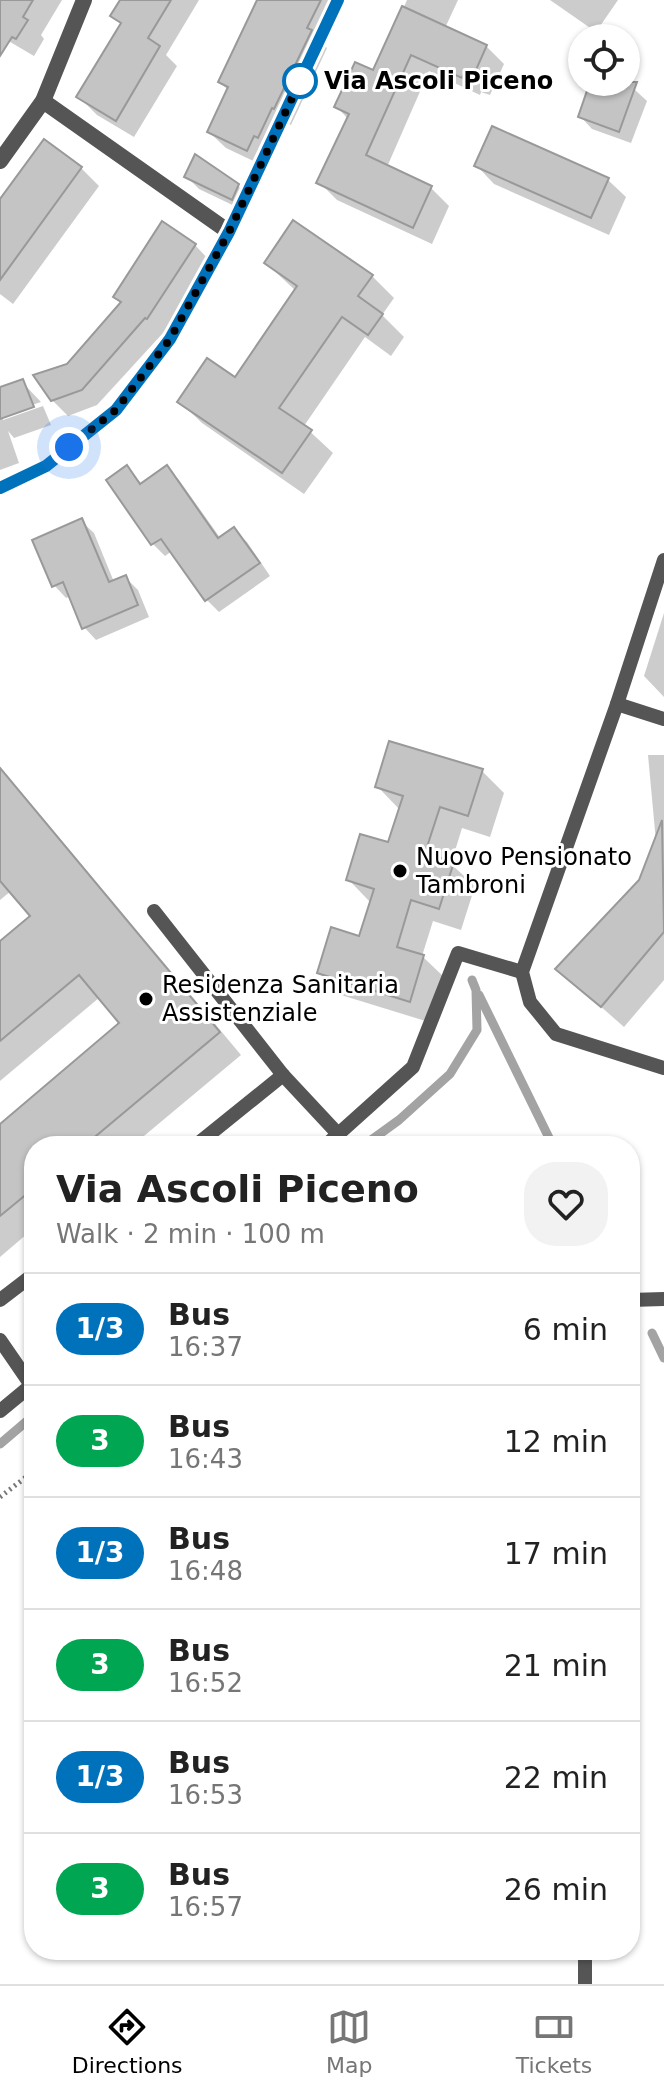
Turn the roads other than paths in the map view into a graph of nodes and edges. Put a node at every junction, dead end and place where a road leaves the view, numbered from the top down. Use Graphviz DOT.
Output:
graph roads {
  1 [pos="84,0"];
  2 [pos="338,0"];
  3 [pos="43,101"];
  4 [pos="0,161"];
  5 [pos="229,232"];
  6 [pos="0,488"];
  7 [pos="664,560"];
  8 [pos="617,704"];
  9 [pos="664,719"];
  10 [pos="154,911"];
  11 [pos="522,972"];
  12 [pos="664,1068"];
  13 [pos="283,1075"];
  14 [pos="339,1135"];
  15 [pos="207,1136"];
  16 [pos="24,1282"];
  17 [pos="664,1299"];
  18 [pos="0,1300"];
  19 [pos="640,1300"];
  20 [pos="0,1340"];
  21 [pos="24,1372"];
  22 [pos="24,1391"];
  23 [pos="0,1411"];
  24 [pos="585,1960"];
  25 [pos="585,1984"];
  1 -- 3 [label="street"];
  2 -- 5 [label="street"];
  3 -- 4 [label="street"];
  3 -- 5 [label="street"];
  5 -- 6 [label="street"];
  7 -- 8 [label="lane"];
  8 -- 9 [label="lane"];
  8 -- 11 [label="lane"];
  10 -- 13 [label="lane"];
  11 -- 12 [label="lane"];
  11 -- 14 [label="lane"];
  13 -- 14 [label="lane"];
  13 -- 15 [label="lane"];
  16 -- 18 [label="lane"];
  17 -- 19 [label="lane"];
  20 -- 21 [label="lane"];
  22 -- 23 [label="lane"];
  24 -- 25 [label="lane"];
}
